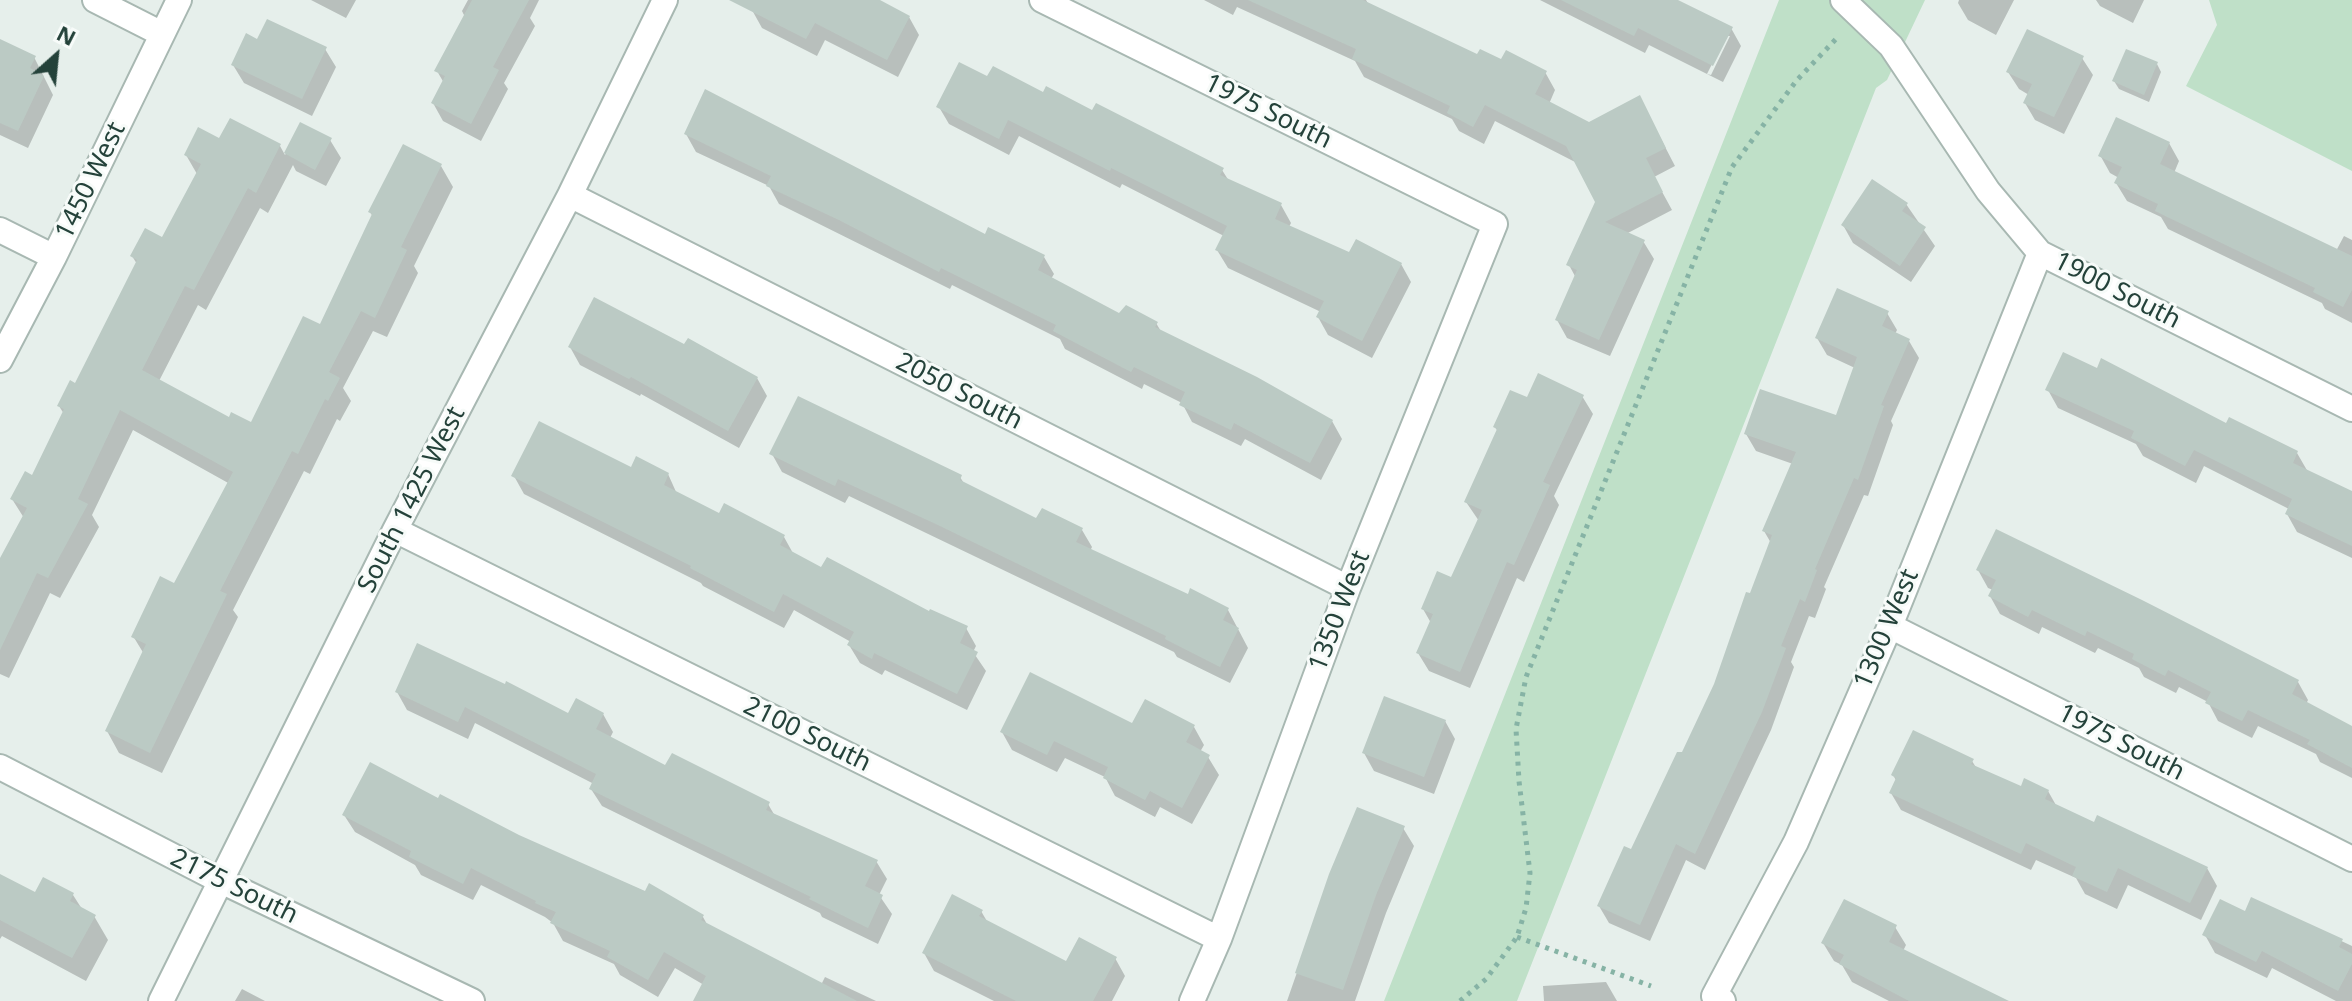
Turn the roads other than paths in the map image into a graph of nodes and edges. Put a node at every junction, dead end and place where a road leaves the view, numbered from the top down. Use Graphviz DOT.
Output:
graph roads {
  1 [pos="95,0"];
  2 [pos="179,0"];
  3 [pos="665,0"];
  4 [pos="1042,0"];
  5 [pos="1843,0"];
  6 [pos="162,34"];
  7 [pos="570,195"];
  8 [pos="1495,224"];
  9 [pos="0,230"];
  10 [pos="2040,253"];
  11 [pos="54,257"];
  12 [pos="0,360"];
  13 [pos="2352,409"];
  14 [pos="395,530"];
  15 [pos="1348,588"];
  16 [pos="1890,626"];
  17 [pos="0,767"];
  18 [pos="2352,859"];
  19 [pos="221,881"];
  20 [pos="1219,939"];
  21 [pos="1719,999"];
  22 [pos="161,1001"];
  23 [pos="472,1001"];
  24 [pos="1192,1001"];
  1 -- 6 [label="street"];
  2 -- 6 [label="street, 1450 West"];
  3 -- 7 [label="street, South 1425 West"];
  4 -- 8 [label="street, 1975 South"];
  5 -- 10 [label="street, 1900 South"];
  6 -- 11 [label="street, 1450 West"];
  7 -- 14 [label="street, South 1425 West"];
  7 -- 15 [label="street, 2050 South"];
  8 -- 15 [label="street, 1350 West"];
  9 -- 11 [label="street"];
  10 -- 13 [label="street, 1900 South"];
  10 -- 16 [label="street, 1300 West"];
  11 -- 12 [label="street, 1450 West"];
  14 -- 19 [label="street, South 1425 West"];
  14 -- 20 [label="street, 2100 South"];
  15 -- 20 [label="street, 1350 West"];
  16 -- 18 [label="street, 1975 South"];
  16 -- 21 [label="street, 1300 West"];
  17 -- 19 [label="street, 2175 South"];
  19 -- 22 [label="street, South 1425 West"];
  19 -- 23 [label="street, 2175 South"];
  20 -- 24 [label="street, 1350 West"];
}
